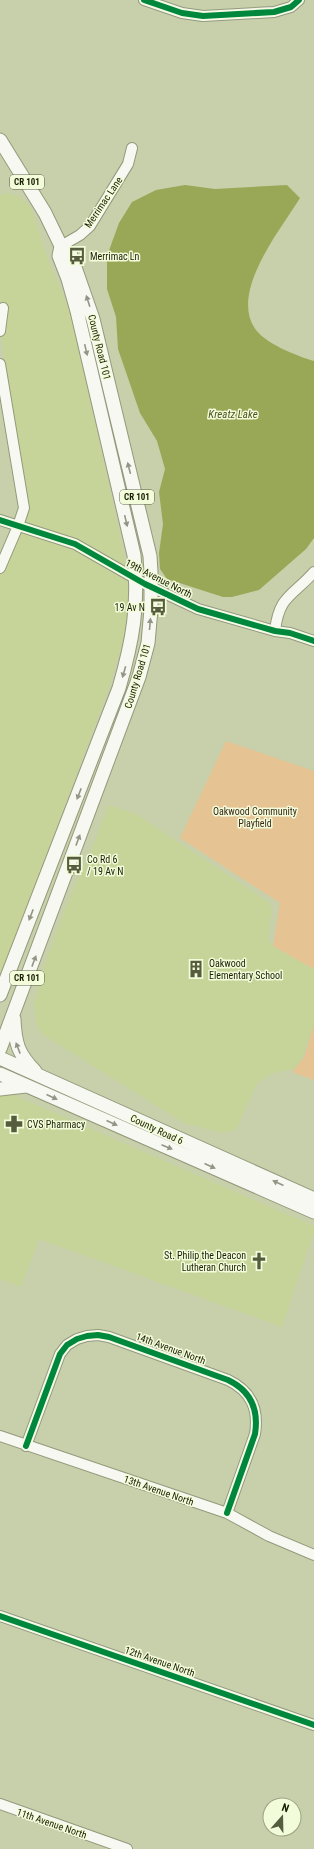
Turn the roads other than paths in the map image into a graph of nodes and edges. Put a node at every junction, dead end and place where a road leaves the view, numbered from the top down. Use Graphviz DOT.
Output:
graph roads {
  1 [pos="144,0"];
  2 [pos="300,0"];
  3 [pos="0,140"];
  4 [pos="132,148"];
  5 [pos="61,246"];
  6 [pos="3,308"];
  7 [pos="0,331"];
  8 [pos="0,364"];
  9 [pos="0,520"];
  10 [pos="18,526"];
  11 [pos="0,568"];
  12 [pos="314,572"];
  13 [pos="136,578"];
  14 [pos="151,586"];
  15 [pos="275,631"];
  16 [pos="314,641"];
  17 [pos="0,995"];
  18 [pos="14,1014"];
  19 [pos="0,1050"];
  20 [pos="0,1058"];
  21 [pos="0,1074"];
  22 [pos="39,1076"];
  23 [pos="28,1086"];
  24 [pos="0,1089"];
  25 [pos="314,1199"];
  26 [pos="314,1212"];
  27 [pos="0,1436"];
  28 [pos="26,1446"];
  29 [pos="227,1513"];
  30 [pos="314,1555"];
  31 [pos="0,1616"];
  32 [pos="314,1725"];
  33 [pos="0,1804"];
  34 [pos="127,1849"];
  1 -- 2 [label="street"];
  3 -- 5 [label="main road, County Road 101 / CR 101"];
  4 -- 5 [label="street, Merrimac Lane"];
  5 -- 13 [label="main road, County Road 101 / CR 101, one-way"];
  14 -- 5 [label="main road, County Road 101 / CR 101, one-way"];
  6 -- 7 [label="street"];
  8 -- 10 [label="street"];
  9 -- 10 [label="street, 19th Avenue North"];
  10 -- 11 [label="street"];
  10 -- 13 [label="street, 19th Avenue North"];
  12 -- 15 [label="street"];
  13 -- 14 [label="street, 19th Avenue North"];
  13 -- 17 [label="main road, County Road 101 / CR 101, one-way"];
  14 -- 15 [label="street, 19th Avenue North"];
  18 -- 14 [label="main road, County Road 101 / CR 101, one-way"];
  15 -- 16 [label="street, 19th Avenue North"];
  18 -- 19 [label="main road, County Road 101 / CR 101"];
  22 -- 18 [label="main road, one-way"];
  20 -- 22 [label="main road, County Road 6"];
  21 -- 23 [label="main road, County Road 6"];
  25 -- 22 [label="main road, County Road 6, one-way"];
  23 -- 24 [label="main road"];
  23 -- 26 [label="main road, County Road 6, one-way"];
  27 -- 28 [label="street, 13th Avenue North"];
  28 -- 29 [label="street, 13th Avenue North"];
  28 -- 29 [label="street, 14th Avenue North"];
  29 -- 30 [label="street, 13th Avenue North"];
  31 -- 32 [label="street, 12th Avenue North"];
  33 -- 34 [label="street, 11th Avenue North"];
}
